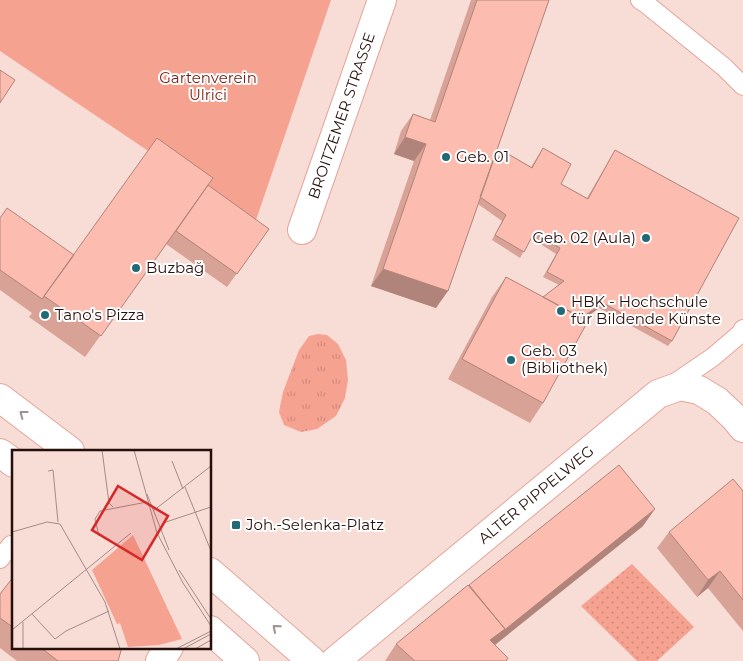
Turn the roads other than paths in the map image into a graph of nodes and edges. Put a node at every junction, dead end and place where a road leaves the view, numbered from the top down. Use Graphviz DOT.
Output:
graph roads {
  1 [pos="382,0"];
  2 [pos="640,0"];
  3 [pos="743,86"];
  4 [pos="302,230"];
  5 [pos="742,331"];
  6 [pos="658,394"];
  7 [pos="0,398"];
  8 [pos="743,428"];
  9 [pos="69,450"];
  10 [pos="0,453"];
  11 [pos="12,462"];
  12 [pos="214,582"];
  13 [pos="211,631"];
  14 [pos="169,648"];
  15 [pos="160,661"];
  16 [pos="245,661"];
  17 [pos="312,661"];
  18 [pos="335,661"];
  1 -- 4 [label="street, BROITZEMER STRASSE"];
  2 -- 3 [label="lane"];
  5 -- 6 [label="lane, ALTER PIPPELWEG"];
  6 -- 8 [label="street"];
  6 -- 18 [label="street, ALTER PIPPELWEG"];
  9 -- 7 [label="street, one-way"];
  10 -- 11 [label="street"];
  17 -- 12 [label="street, one-way"];
  13 -- 16 [label="street"];
  14 -- 15 [label="street"];
}
